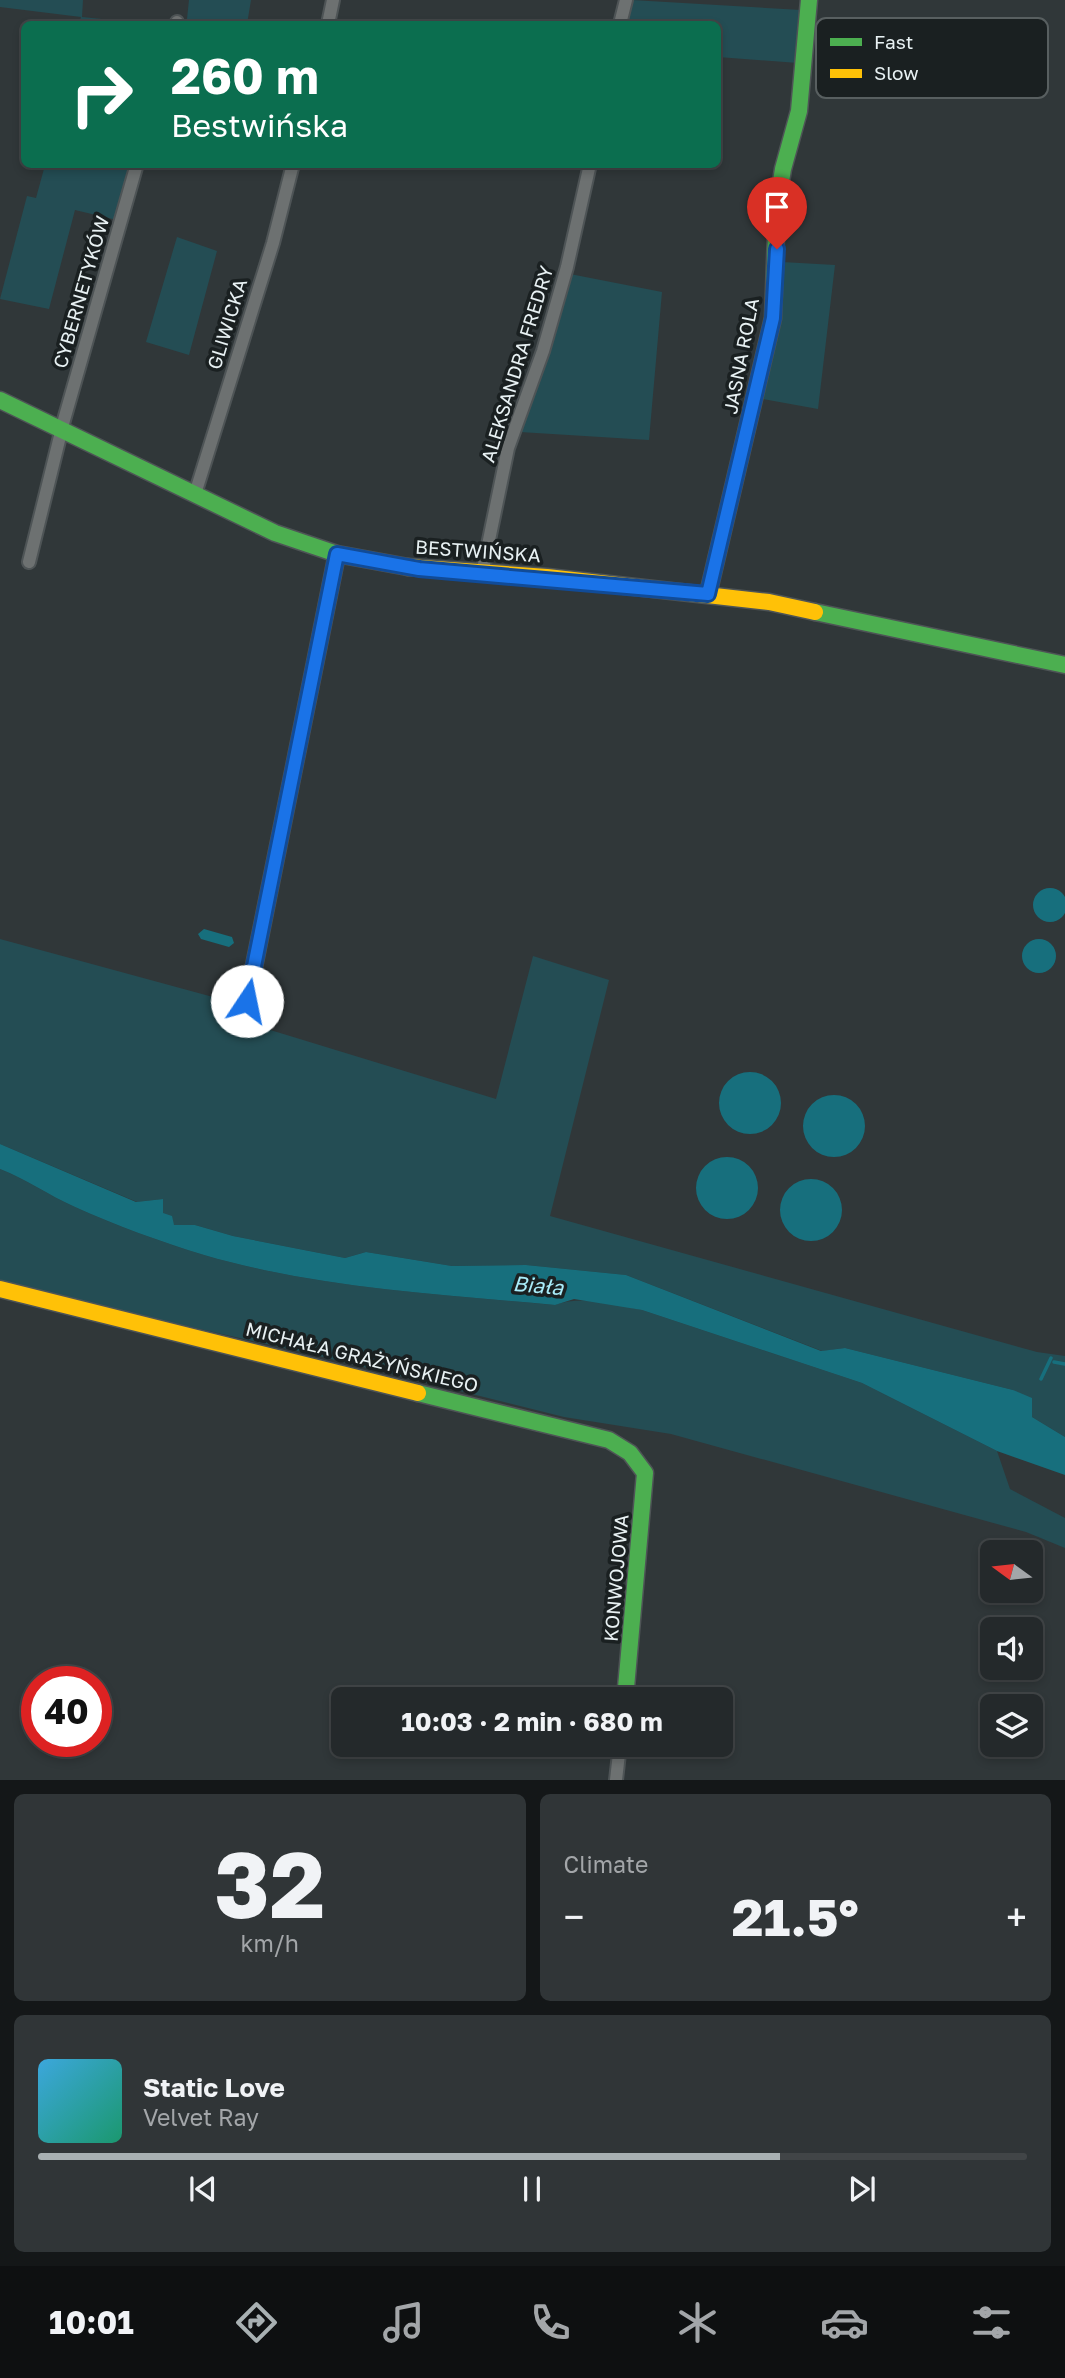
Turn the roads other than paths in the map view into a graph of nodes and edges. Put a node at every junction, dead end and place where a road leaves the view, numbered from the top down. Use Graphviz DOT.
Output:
graph roads {
  1 [pos="333,0"];
  2 [pos="626,0"];
  3 [pos="809,0"];
  4 [pos="329,21"];
  5 [pos="621,21"];
  6 [pos="136,168"];
  7 [pos="292,168"];
  8 [pos="589,168"];
  9 [pos="0,400"];
  10 [pos="62,430"];
  11 [pos="194,494"];
  12 [pos="337,554"];
  13 [pos="29,562"];
  14 [pos="482,574"];
  15 [pos="708,594"];
  16 [pos="1065,666"];
  17 [pos="247,1001"];
  18 [pos="0,1289"];
  19 [pos="639,1461"];
  20 [pos="626,1687"];
  21 [pos="619,1757"];
  22 [pos="616,1780"];
  1 -- 4 [label="street"];
  2 -- 5 [label="street"];
  3 -- 15 [label="street, JASNA ROLA"];
  6 -- 10 [label="street, CYBERNETYKÓW"];
  7 -- 11 [label="street, GLIWICKA"];
  8 -- 14 [label="street, ALEKSANDRA FREDRY"];
  9 -- 10 [label="street, BESTWIŃSKA"];
  10 -- 11 [label="street, BESTWIŃSKA"];
  10 -- 13 [label="street, CYBERNETYKÓW"];
  11 -- 12 [label="street, BESTWIŃSKA"];
  12 -- 14 [label="street, BESTWIŃSKA"];
  12 -- 17 [label="street"];
  14 -- 15 [label="street, BESTWIŃSKA"];
  15 -- 16 [label="street, BESTWIŃSKA"];
  18 -- 19 [label="street, MICHAŁA GRAŻYŃSKIEGO"];
  19 -- 20 [label="street, KONWOJOWA"];
  21 -- 22 [label="street"];
}
